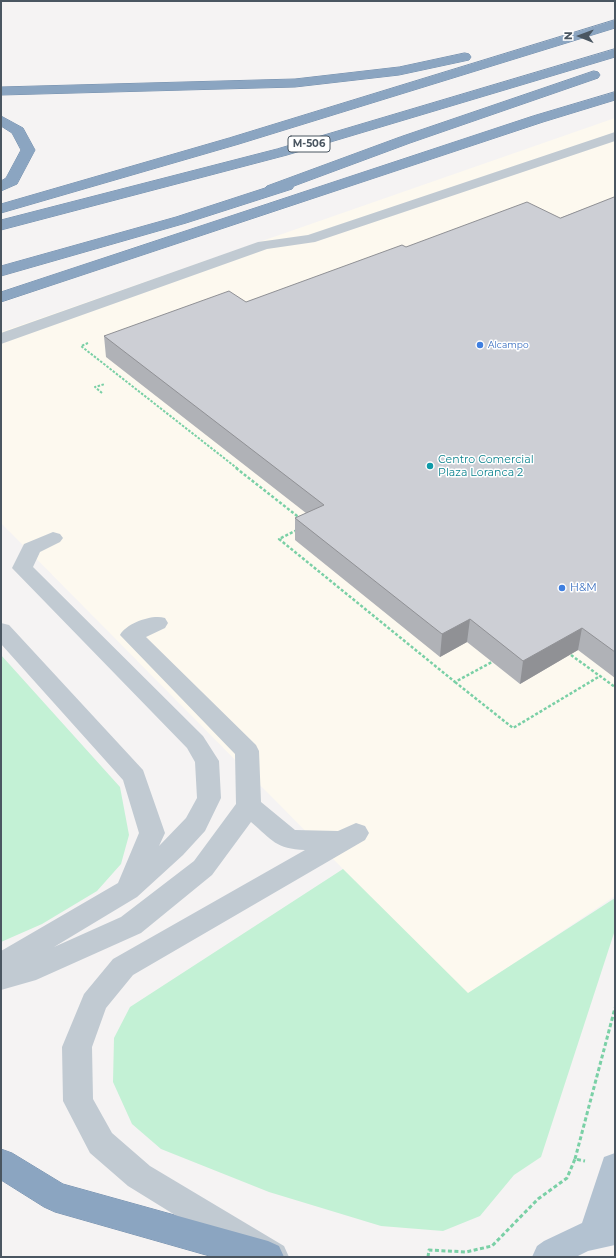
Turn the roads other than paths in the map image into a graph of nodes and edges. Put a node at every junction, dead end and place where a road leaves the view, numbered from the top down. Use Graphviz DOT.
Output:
graph roads {
  1 [pos="615,24"];
  2 [pos="615,53"];
  3 [pos="608,71"];
  4 [pos="615,86"];
  5 [pos="1,91"];
  6 [pos="615,96"];
  7 [pos="1,120"];
  8 [pos="615,136"];
  9 [pos="1,187"];
  10 [pos="242,200"];
  11 [pos="1,209"];
  12 [pos="1,225"];
  13 [pos="310,239"];
  14 [pos="326,249"];
  15 [pos="1,271"];
  16 [pos="57,278"];
  17 [pos="1,294"];
  18 [pos="1,297"];
  19 [pos="1,338"];
  20 [pos="53,538"];
  21 [pos="158,623"];
  22 [pos="1,630"];
  23 [pos="249,806"];
  24 [pos="128,890"];
  25 [pos="1,965"];
  26 [pos="1,978"];
  27 [pos="1,1163"];
  28 [pos="602,1164"];
  29 [pos="605,1231"];
  30 [pos="268,1257"];
  31 [pos="273,1257"];
  32 [pos="548,1257"];
  1 -- 5 [label="highway"];
  1 -- 11 [label="highway"];
  2 -- 12 [label="highway, M-506"];
  3 -- 10 [label="highway, M-506"];
  4 -- 10 [label="highway"];
  6 -- 16 [label="highway"];
  7 -- 9 [label="highway"];
  8 -- 13 [label="street"];
  10 -- 15 [label="highway, M-506"];
  13 -- 14 [label="street"];
  13 -- 19 [label="street"];
  16 -- 17 [label="highway"];
  16 -- 18 [label="highway"];
  20 -- 24 [label="street"];
  21 -- 23 [label="street"];
  22 -- 24 [label="street"];
  23 -- 26 [label="street"];
  23 -- 31 [label="street"];
  24 -- 25 [label="street"];
  27 -- 30 [label="highway"];
  28 -- 29 [label="main road"];
  29 -- 32 [label="main road"];
}
